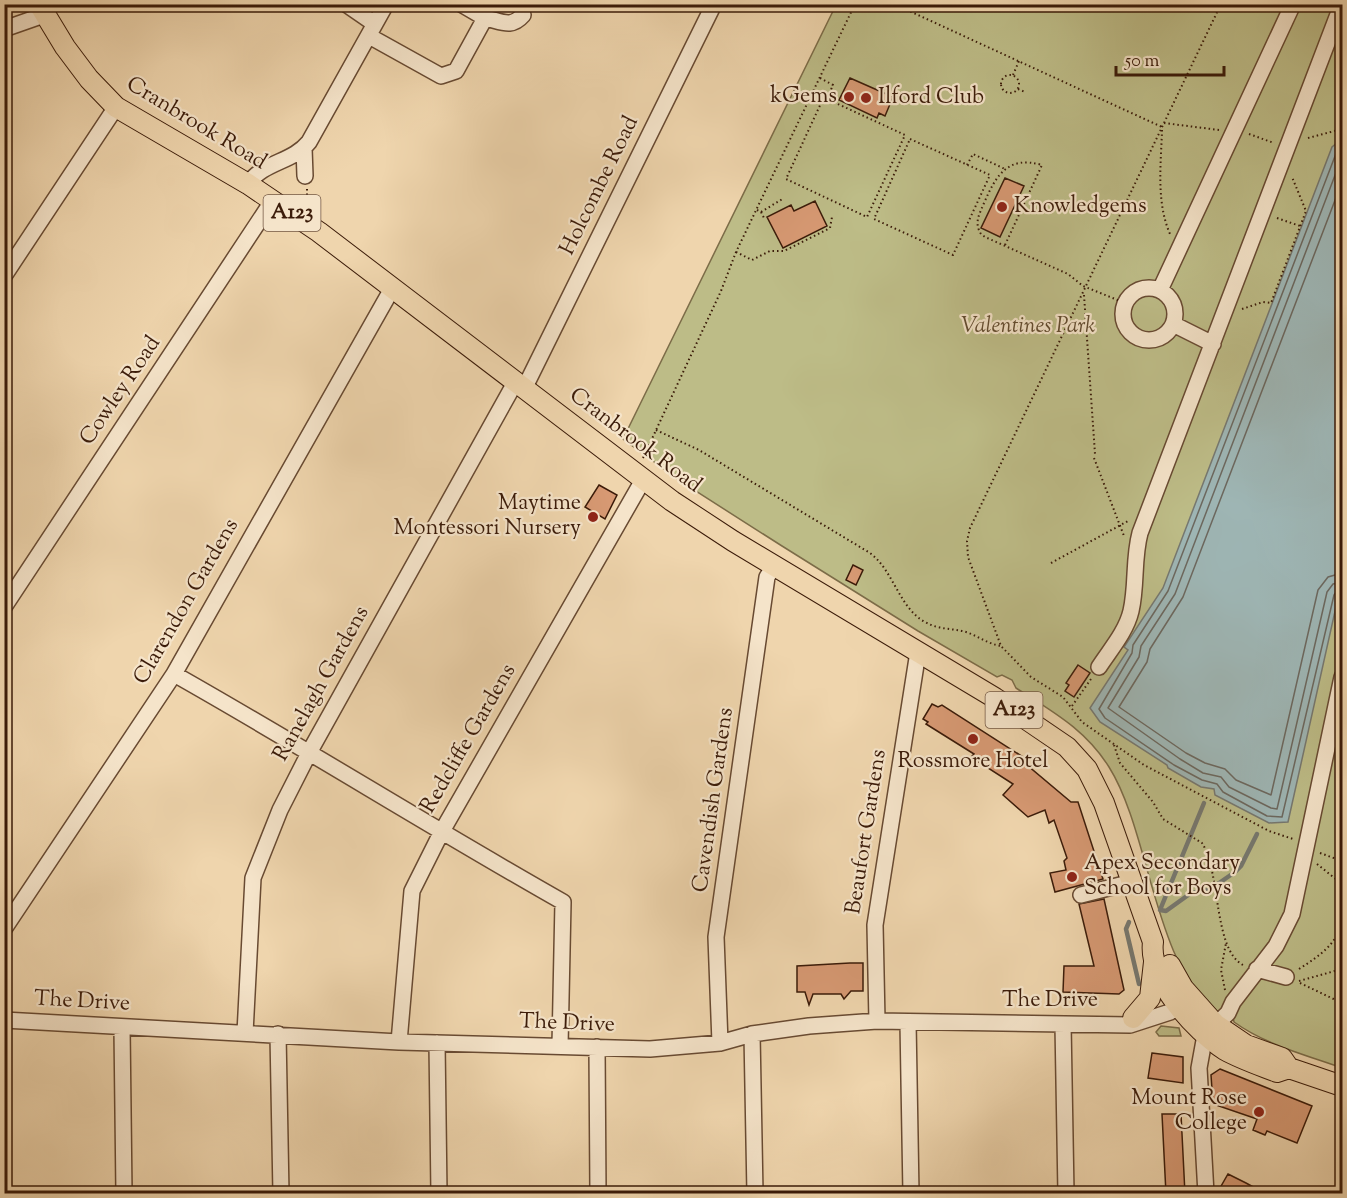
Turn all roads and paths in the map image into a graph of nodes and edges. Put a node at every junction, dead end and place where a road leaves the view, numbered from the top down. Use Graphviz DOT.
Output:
graph roads {
  1 [pos="346,4"];
  2 [pos="386,4"];
  3 [pos="461,4"];
  4 [pos="714,4"];
  5 [pos="855,4"];
  6 [pos="894,4"];
  7 [pos="1221,4"];
  8 [pos="1293,4"];
  9 [pos="1342,4"];
  10 [pos="42,10"];
  11 [pos="523,15"];
  12 [pos="485,18"];
  13 [pos="4,29"];
  14 [pos="372,30"];
  15 [pos="1020,61"];
  16 [pos="1013,75"];
  17 [pos="820,78"];
  18 [pos="1018,89"];
  19 [pos="1025,92"];
  20 [pos="826,99"];
  21 [pos="116,107"];
  22 [pos="1163,125"];
  23 [pos="1342,129"];
  24 [pos="1292,136"];
  25 [pos="304,148"];
  26 [pos="1284,157"];
  27 [pos="967,165"];
  28 [pos="1005,169"];
  29 [pos="305,176"];
  30 [pos="248,184"];
  31 [pos="985,185"];
  32 [pos="991,187"];
  33 [pos="784,198"];
  34 [pos="273,200"];
  35 [pos="757,210"];
  36 [pos="302,212"];
  37 [pos="761,212"];
  38 [pos="1263,213"];
  39 [pos="832,217"];
  40 [pos="765,220"];
  41 [pos="1300,226"];
  42 [pos="1005,245"];
  43 [pos="736,252"];
  44 [pos="1179,252"];
  45 [pos="4,276"];
  46 [pos="393,287"];
  47 [pos="1086,288"];
  48 [pos="1160,290"];
  49 [pos="1084,292"];
  50 [pos="1125,303"];
  51 [pos="1225,312"];
  52 [pos="1173,324"];
  53 [pos="1213,344"];
  54 [pos="521,384"];
  55 [pos="656,430"];
  56 [pos="644,456"];
  57 [pos="643,480"];
  58 [pos="1150,509"];
  59 [pos="1120,526"];
  60 [pos="1051,563"];
  61 [pos="1134,564"];
  62 [pos="774,566"];
  63 [pos="6,600"];
  64 [pos="1001,646"];
  65 [pos="918,652"];
  66 [pos="1099,667"];
  67 [pos="174,674"];
  68 [pos="1342,676"];
  69 [pos="1072,706"];
  70 [pos="1113,743"];
  71 [pos="310,751"];
  72 [pos="441,833"];
  73 [pos="1310,848"];
  74 [pos="1342,861"];
  75 [pos="1335,876"];
  76 [pos="1132,882"];
  77 [pos="1342,884"];
  78 [pos="1081,896"];
  79 [pos="4,929"];
  80 [pos="1153,942"];
  81 [pos="1226,943"];
  82 [pos="1154,962"];
  83 [pos="1257,969"];
  84 [pos="1342,969"];
  85 [pos="1286,977"];
  86 [pos="1181,998"];
  87 [pos="1233,1002"];
  88 [pos="1342,1003"];
  89 [pos="4,1020"];
  90 [pos="877,1021"];
  91 [pos="1129,1021"];
  92 [pos="908,1022"];
  93 [pos="1063,1024"];
  94 [pos="122,1028"];
  95 [pos="1210,1030"];
  96 [pos="245,1034"];
  97 [pos="278,1034"];
  98 [pos="752,1034"];
  99 [pos="399,1042"];
  100 [pos="437,1043"];
  101 [pos="720,1043"];
  102 [pos="560,1046"];
  103 [pos="597,1047"];
  104 [pos="1342,1086"];
  105 [pos="124,1194"];
  106 [pos="281,1194"];
  107 [pos="439,1194"];
  108 [pos="598,1194"];
  109 [pos="755,1194"];
  110 [pos="911,1194"];
  111 [pos="1066,1194"];
  112 [pos="1206,1194"];
  1 -- 14 [label="street"];
  2 -- 14 [label="street"];
  3 -- 12 [label="street"];
  4 -- 54 [label="street, Holcombe Road"];
  5 -- 17 [label="path"];
  6 -- 15 [label="path"];
  7 -- 22 [label="path"];
  8 -- 44 [label="street"];
  9 -- 24 [label="street"];
  10 -- 13 [label="street"];
  10 -- 21 [label="main road, Cranbrook Road / A123"];
  11 -- 12 [label="street"];
  12 -- 14 [label="street"];
  14 -- 25 [label="street"];
  15 -- 16 [label="path"];
  15 -- 22 [label="path"];
  16 -- 18 [label="path"];
  16 -- 18 [label="path"];
  17 -- 20 [label="path"];
  17 -- 35 [label="path"];
  18 -- 19 [label="path"];
  20 -- 20 [label="path"];
  21 -- 30 [label="main road, Cranbrook Road / A123"];
  21 -- 45 [label="street"];
  22 -- 44 [label="path"];
  22 -- 47 [label="path"];
  23 -- 24 [label="path"];
  24 -- 26 [label="street"];
  25 -- 29 [label="street"];
  25 -- 30 [label="street"];
  26 -- 38 [label="street"];
  26 -- 41 [label="path"];
  27 -- 28 [label="path"];
  27 -- 31 [label="path"];
  27 -- 31 [label="path"];
  28 -- 32 [label="path"];
  28 -- 42 [label="path"];
  29 -- 36 [label="path"];
  30 -- 34 [label="main road, Cranbrook Road / A123"];
  31 -- 32 [label="path"];
  32 -- 42 [label="path"];
  33 -- 37 [label="path"];
  34 -- 46 [label="main road, Cranbrook Road / A123"];
  34 -- 63 [label="street, Cowley Road"];
  35 -- 37 [label="path"];
  35 -- 43 [label="path"];
  37 -- 40 [label="path"];
  38 -- 41 [label="path"];
  38 -- 51 [label="street"];
  39 -- 43 [label="path"];
  41 -- 51 [label="path"];
  42 -- 47 [label="path"];
  43 -- 55 [label="path"];
  44 -- 48 [label="street"];
  46 -- 54 [label="main road, Cranbrook Road / A123"];
  46 -- 67 [label="street, Clarendon Gardens"];
  47 -- 49 [label="path"];
  47 -- 50 [label="path"];
  48 -- 50 [label="street"];
  48 -- 52 [label="street"];
  49 -- 59 [label="path"];
  49 -- 64 [label="path"];
  50 -- 52 [label="street"];
  51 -- 53 [label="street"];
  52 -- 53 [label="street"];
  53 -- 58 [label="street"];
  54 -- 57 [label="main road, Cranbrook Road / A123"];
  54 -- 71 [label="street, Ranelagh Gardens"];
  55 -- 56 [label="path"];
  55 -- 64 [label="path"];
  57 -- 62 [label="main road, Cranbrook Road / A123"];
  57 -- 72 [label="street, Redcliffe Gardens"];
  58 -- 59 [label="path"];
  58 -- 61 [label="street"];
  59 -- 60 [label="path"];
  59 -- 61 [label="path"];
  61 -- 66 [label="street"];
  62 -- 65 [label="main road, Cranbrook Road / A123"];
  62 -- 101 [label="street, Cavendish Gardens"];
  64 -- 69 [label="path"];
  65 -- 76 [label="main road, Cranbrook Road / A123"];
  65 -- 90 [label="street, Beaufort Gardens"];
  66 -- 69 [label="path"];
  67 -- 71 [label="street"];
  67 -- 79 [label="street, Clarendon Gardens"];
  68 -- 73 [label="street"];
  69 -- 70 [label="path"];
  70 -- 73 [label="path"];
  70 -- 81 [label="path"];
  71 -- 72 [label="street"];
  71 -- 96 [label="street, Ranelagh Gardens"];
  72 -- 99 [label="street, Redcliffe Gardens"];
  72 -- 102 [label="street"];
  73 -- 74 [label="path"];
  73 -- 75 [label="path"];
  73 -- 83 [label="street"];
  75 -- 77 [label="path"];
  75 -- 85 [label="path"];
  76 -- 78 [label="street"];
  76 -- 80 [label="main road, Cranbrook Road / A123"];
  80 -- 82 [label="main road, Cranbrook Road / A123"];
  80 -- 86 [label="main road, Cranbrook Road / A123"];
  81 -- 83 [label="path"];
  81 -- 87 [label="path"];
  82 -- 86 [label="main road, Cranbrook Road / A123"];
  82 -- 91 [label="main road"];
  83 -- 85 [label="street"];
  83 -- 87 [label="street"];
  84 -- 88 [label="path"];
  86 -- 91 [label="street, The Drive"];
  86 -- 95 [label="main road, Cranbrook Road / A123"];
  87 -- 95 [label="street"];
  89 -- 94 [label="street, The Drive"];
  90 -- 92 [label="street, The Drive"];
  90 -- 98 [label="street, The Drive"];
  91 -- 93 [label="street, The Drive"];
  92 -- 93 [label="street, The Drive"];
  92 -- 110 [label="street"];
  93 -- 111 [label="street"];
  94 -- 96 [label="street, The Drive"];
  94 -- 105 [label="street"];
  95 -- 104 [label="main road, Cranbrook Road / A123"];
  95 -- 112 [label="street"];
  96 -- 97 [label="street, The Drive"];
  97 -- 99 [label="street, The Drive"];
  97 -- 106 [label="street"];
  98 -- 101 [label="street, The Drive"];
  98 -- 109 [label="street"];
  99 -- 100 [label="street, The Drive"];
  100 -- 102 [label="street, The Drive"];
  100 -- 107 [label="street"];
  101 -- 103 [label="street, The Drive"];
  102 -- 103 [label="street, The Drive"];
  103 -- 108 [label="street"];
}
